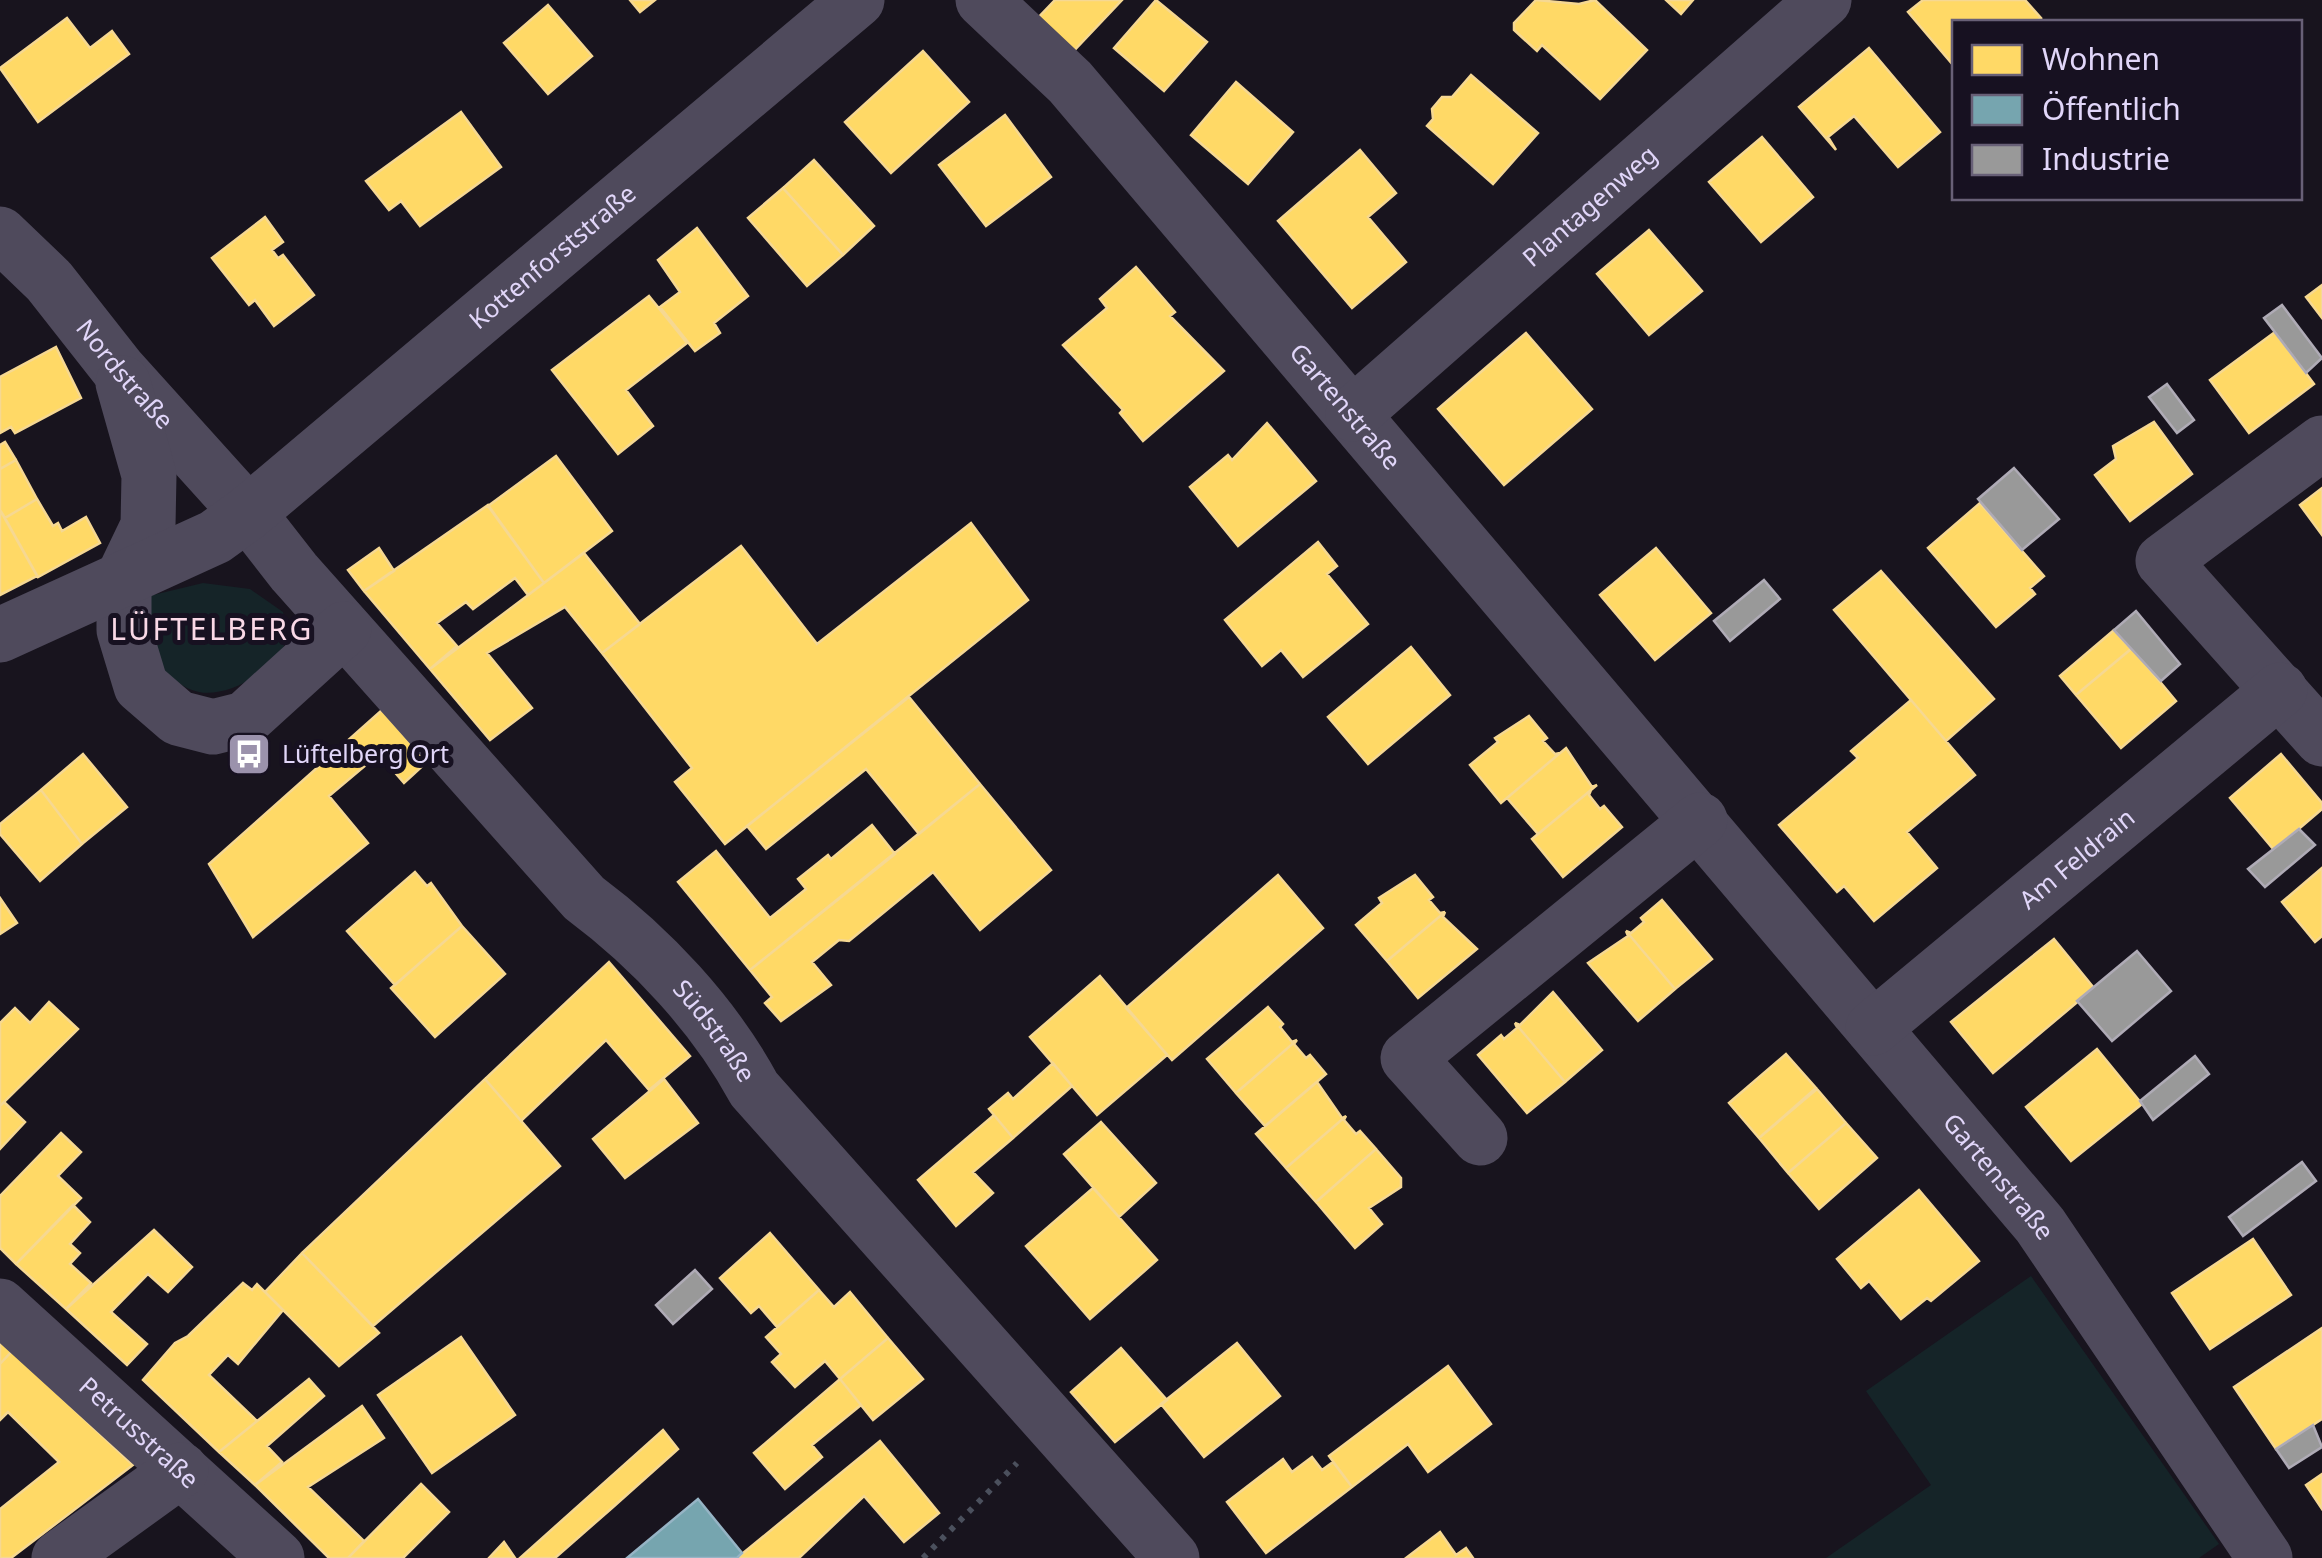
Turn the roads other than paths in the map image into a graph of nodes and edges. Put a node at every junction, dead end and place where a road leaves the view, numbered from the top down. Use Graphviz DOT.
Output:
graph roads {
  1 [pos="857,0"];
  2 [pos="983,0"];
  3 [pos="1824,0"];
  4 [pos="0,234"];
  5 [pos="120,370"];
  6 [pos="1353,414"];
  7 [pos="2322,443"];
  8 [pos="248,513"];
  9 [pos="124,576"];
  10 [pos="344,629"];
  11 [pos="0,635"];
  12 [pos="2280,690"];
  13 [pos="2322,739"];
  14 [pos="1700,820"];
  15 [pos="1873,1028"];
  16 [pos="1480,1138"];
  17 [pos="0,1306"];
  18 [pos="181,1470"];
  19 [pos="59,1558"];
  20 [pos="277,1558"];
  21 [pos="1172,1558"];
  22 [pos="2265,1558"];
  1 -- 8 [label="street, Kottenforststraße"];
  2 -- 6 [label="street, Gartenstraße"];
  3 -- 6 [label="street, Plantagenweg"];
  4 -- 5 [label="street, Nordstraße"];
  5 -- 8 [label="street, Nordstraße"];
  5 -- 9 [label="street"];
  6 -- 14 [label="street, Gartenstraße"];
  7 -- 12 [label="street"];
  8 -- 9 [label="street"];
  8 -- 10 [label="street, Südstraße"];
  9 -- 10 [label="street"];
  9 -- 11 [label="street"];
  10 -- 21 [label="street, Südstraße"];
  12 -- 13 [label="street"];
  12 -- 15 [label="street, Am Feldrain"];
  14 -- 15 [label="street, Gartenstraße"];
  14 -- 16 [label="street"];
  15 -- 22 [label="street, Gartenstraße"];
  17 -- 18 [label="street, Petrusstraße"];
  18 -- 19 [label="street"];
  18 -- 20 [label="street, Petrusstraße"];
}
